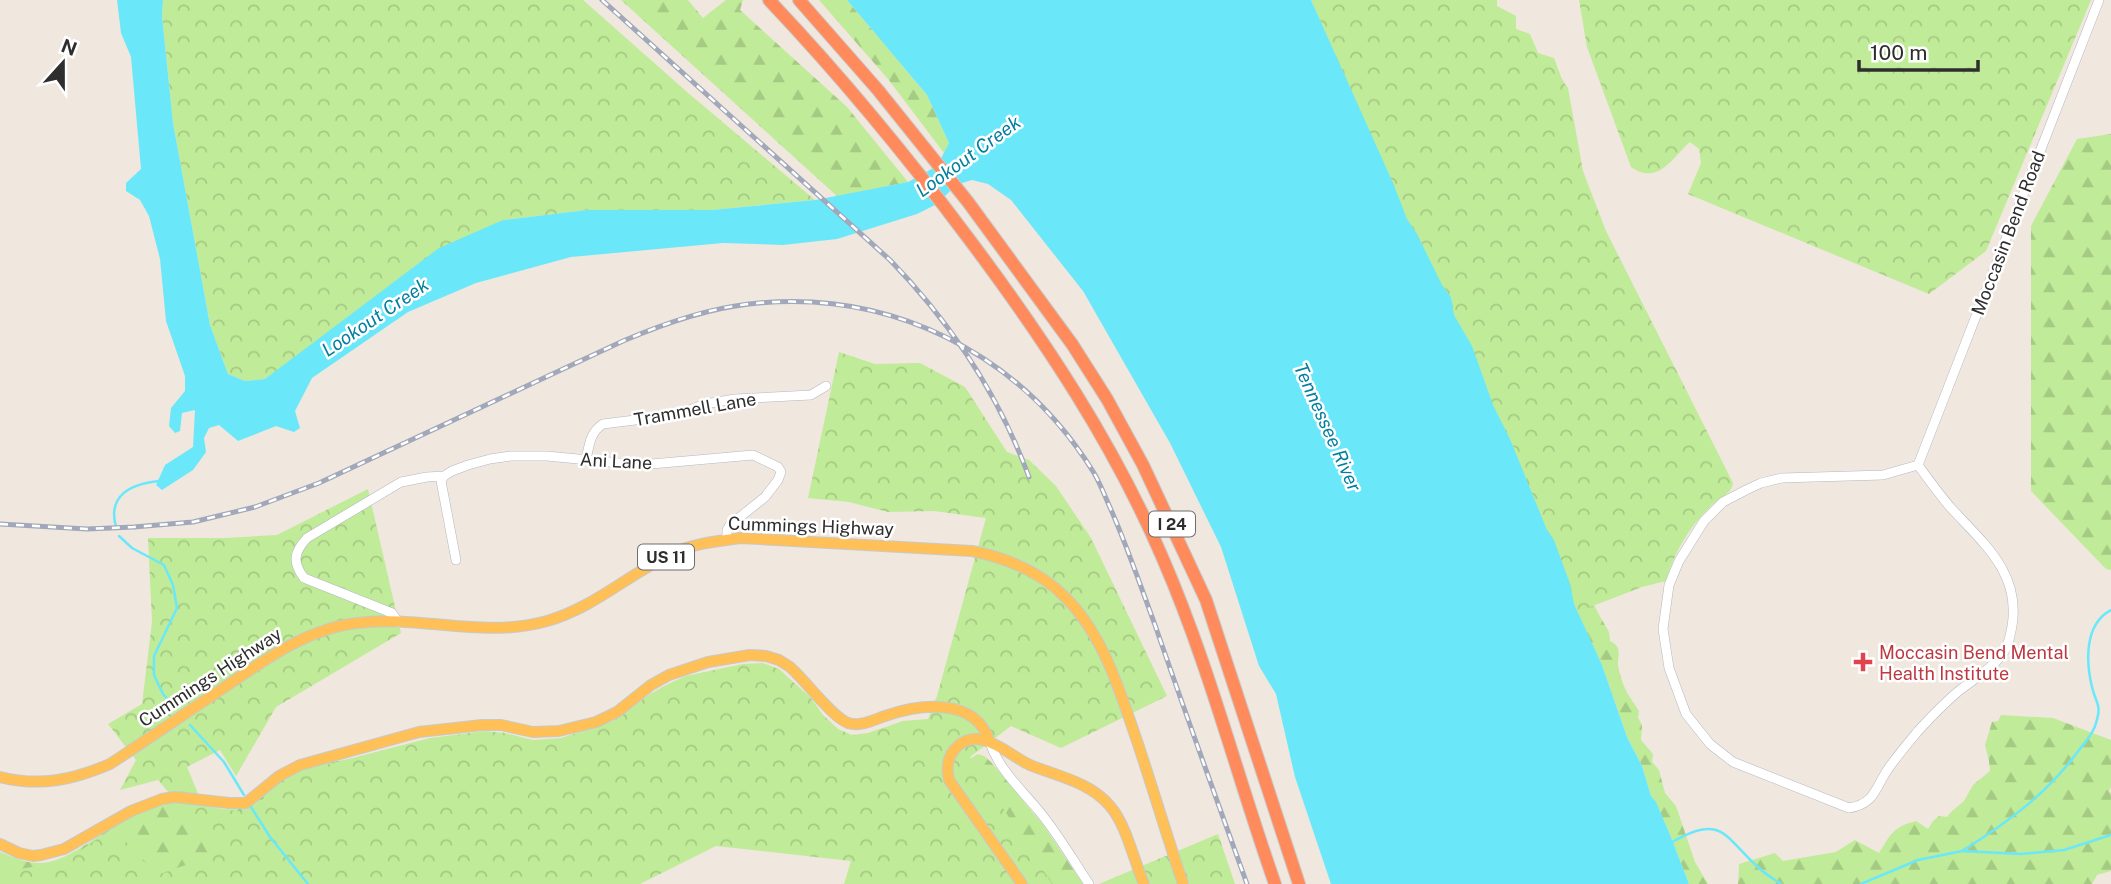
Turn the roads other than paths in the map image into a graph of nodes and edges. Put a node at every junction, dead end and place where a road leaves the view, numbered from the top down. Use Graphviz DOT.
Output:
graph roads {
  1 [pos="769,0"];
  2 [pos="799,0"];
  3 [pos="2099,0"];
  4 [pos="826,386"];
  5 [pos="586,460"];
  6 [pos="1918,465"];
  7 [pos="444,476"];
  8 [pos="727,540"];
  9 [pos="456,560"];
  10 [pos="398,622"];
  11 [pos="989,740"];
  12 [pos="0,777"];
  13 [pos="0,844"];
  14 [pos="1022,884"];
  15 [pos="1089,884"];
  16 [pos="1144,884"];
  17 [pos="1183,884"];
  18 [pos="1275,884"];
  19 [pos="1299,884"];
  1 -- 18 [label="highway, I 24"];
  2 -- 19 [label="highway, I 24"];
  3 -- 6 [label="street, Moccasin Bend Road"];
  4 -- 5 [label="street, Trammell Lane"];
  5 -- 7 [label="street, Ani Lane"];
  5 -- 8 [label="street, Ani Lane"];
  6 -- 6 [label="street"];
  7 -- 9 [label="street"];
  7 -- 10 [label="street, Ani Lane"];
  8 -- 10 [label="main road, Cummings Highway / US 11"];
  8 -- 17 [label="main road, Cummings Highway / US 11"];
  10 -- 12 [label="main road, Cummings Highway / US 11"];
  11 -- 13 [label="main road"];
  11 -- 14 [label="main road"];
  11 -- 15 [label="street"];
  11 -- 16 [label="main road"];
}
